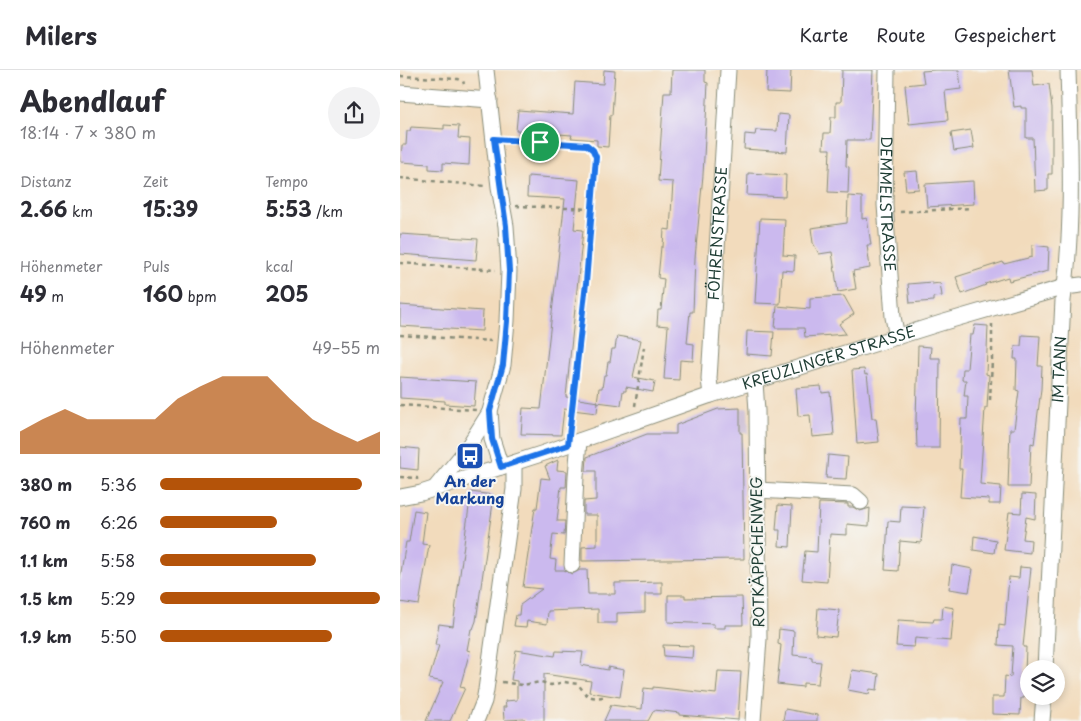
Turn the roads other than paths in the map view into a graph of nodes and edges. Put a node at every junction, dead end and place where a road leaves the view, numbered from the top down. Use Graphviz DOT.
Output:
graph roads {
  1 [pos="486,70"];
  2 [pos="728,70"];
  3 [pos="888,70"];
  4 [pos="1068,70"];
  5 [pos="1075,88"];
  6 [pos="400,93"];
  7 [pos="490,100"];
  8 [pos="1081,285"];
  9 [pos="1065,287"];
  10 [pos="898,337"];
  11 [pos="755,382"];
  12 [pos="710,395"];
  13 [pos="490,411"];
  14 [pos="574,443"];
  15 [pos="507,465"];
  16 [pos="434,489"];
  17 [pos="757,490"];
  18 [pos="400,498"];
  19 [pos="861,502"];
  20 [pos="572,564"];
  21 [pos="1045,660"];
  22 [pos="1043,705"];
  23 [pos="476,721"];
  24 [pos="753,721"];
  25 [pos="1042,721"];
  1 -- 7 [label="street"];
  2 -- 12 [label="street, FÖHRENSTRASSE"];
  3 -- 10 [label="street, DEMMELSTRASSE"];
  4 -- 5 [label="street, IM TANN"];
  5 -- 9 [label="street, IM TANN"];
  6 -- 7 [label="street"];
  7 -- 13 [label="street"];
  8 -- 9 [label="street, KREUZLINGER STRASSE"];
  9 -- 10 [label="street, KREUZLINGER STRASSE"];
  9 -- 21 [label="street, IM TANN"];
  10 -- 11 [label="street, KREUZLINGER STRASSE"];
  11 -- 12 [label="street, KREUZLINGER STRASSE"];
  11 -- 17 [label="street, ROTKÄPPCHENWEG"];
  12 -- 14 [label="street, KREUZLINGER STRASSE"];
  13 -- 15 [label="street"];
  13 -- 16 [label="street"];
  14 -- 15 [label="street, KREUZLINGER STRASSE"];
  14 -- 20 [label="street"];
  15 -- 16 [label="street, KREUZLINGER STRASSE"];
  15 -- 23 [label="street"];
  16 -- 18 [label="street, KREUZLINGER STRASSE"];
  17 -- 19 [label="street"];
  17 -- 24 [label="street, ROTKÄPPCHENWEG"];
  22 -- 25 [label="street"];
}
